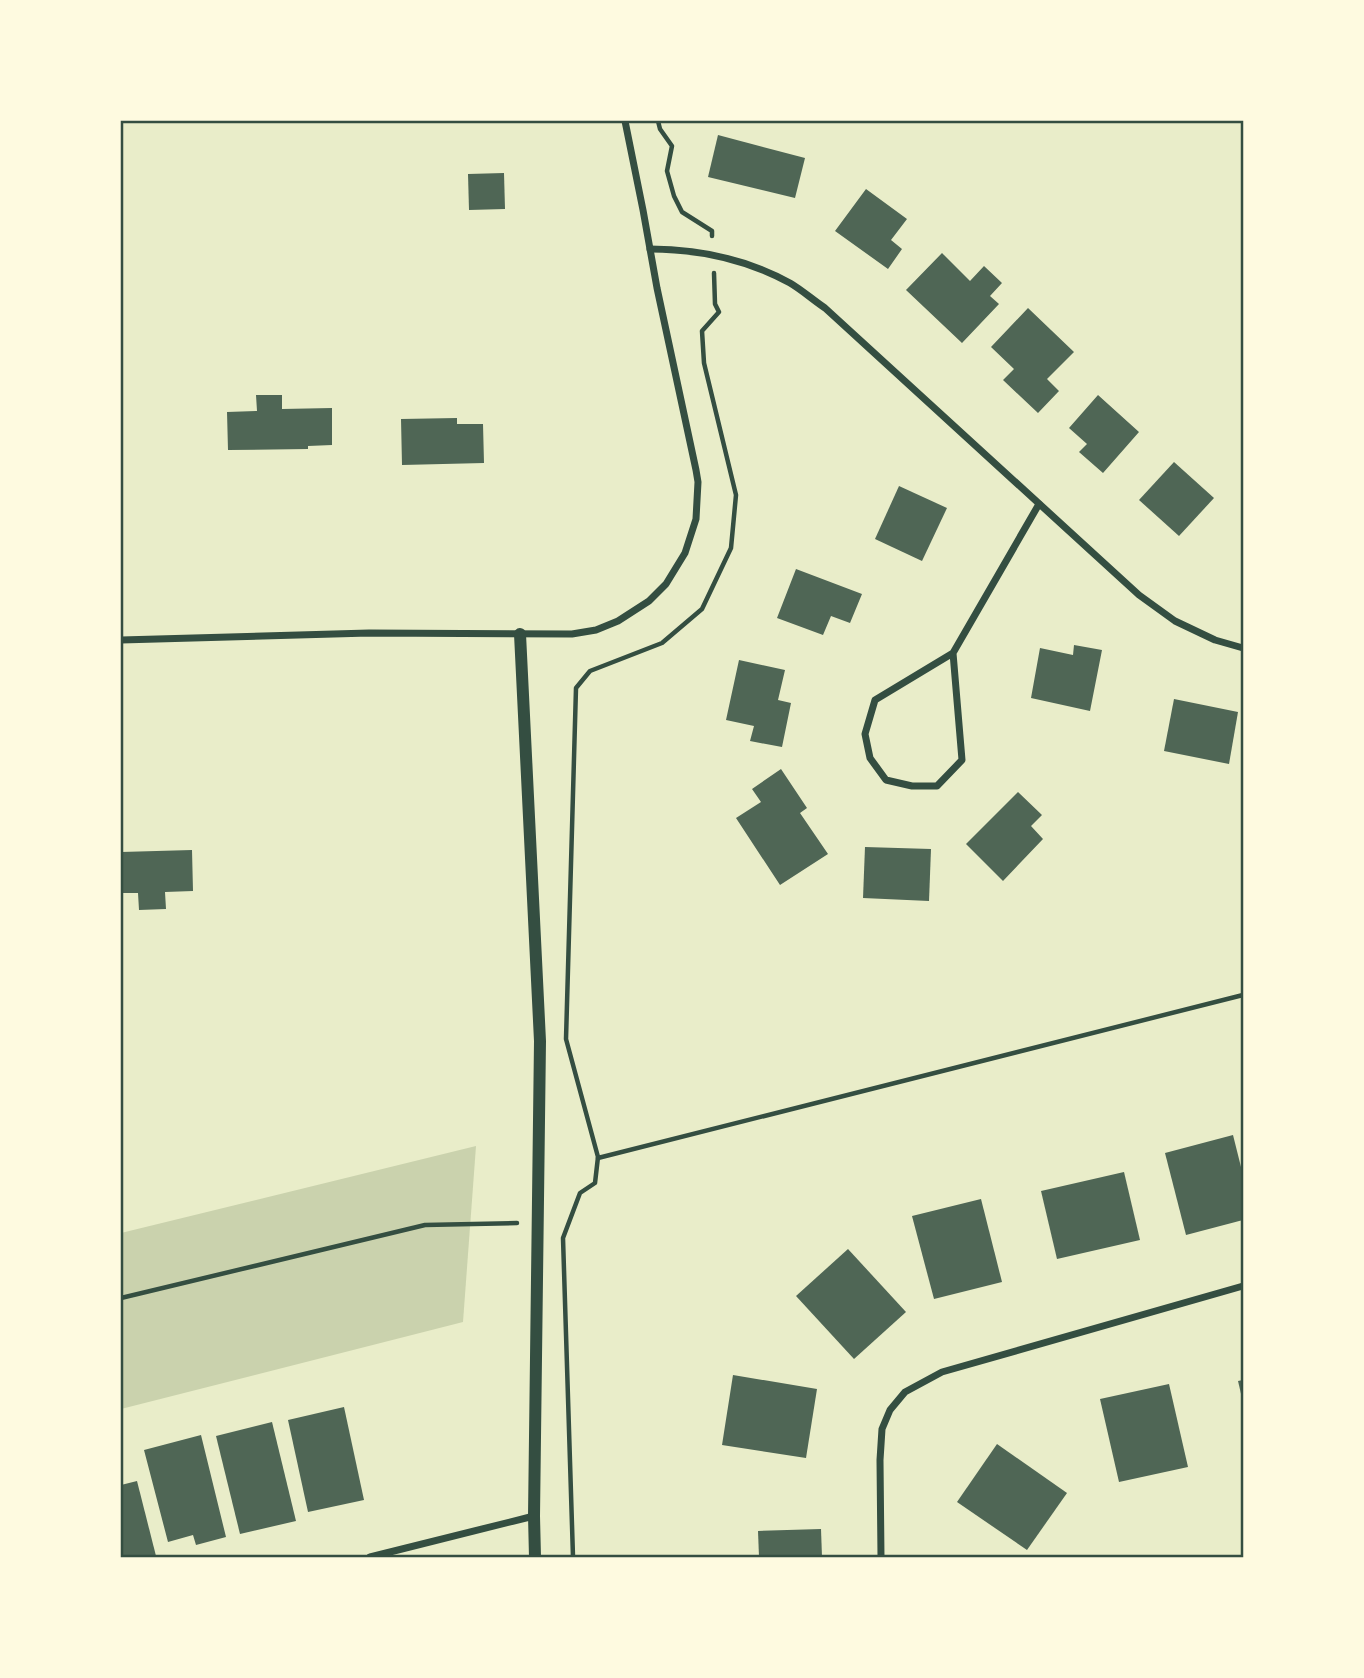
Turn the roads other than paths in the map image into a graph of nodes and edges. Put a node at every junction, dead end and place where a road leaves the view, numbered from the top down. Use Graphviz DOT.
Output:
graph roads {
  1 [pos="625,121"];
  2 [pos="650,249"];
  3 [pos="1039,504"];
  4 [pos="520,634"];
  5 [pos="121,639"];
  6 [pos="1243,648"];
  7 [pos="953,653"];
  8 [pos="1243,1286"];
  9 [pos="534,1516"];
  10 [pos="370,1557"];
  11 [pos="534,1557"];
  12 [pos="881,1557"];
  1 -- 2 [label="street"];
  2 -- 3 [label="street"];
  2 -- 4 [label="street"];
  3 -- 6 [label="street"];
  3 -- 7 [label="street"];
  4 -- 5 [label="street"];
  4 -- 9 [label="street"];
  7 -- 7 [label="street"];
  8 -- 12 [label="street"];
  9 -- 10 [label="street"];
  9 -- 11 [label="street"];
}
